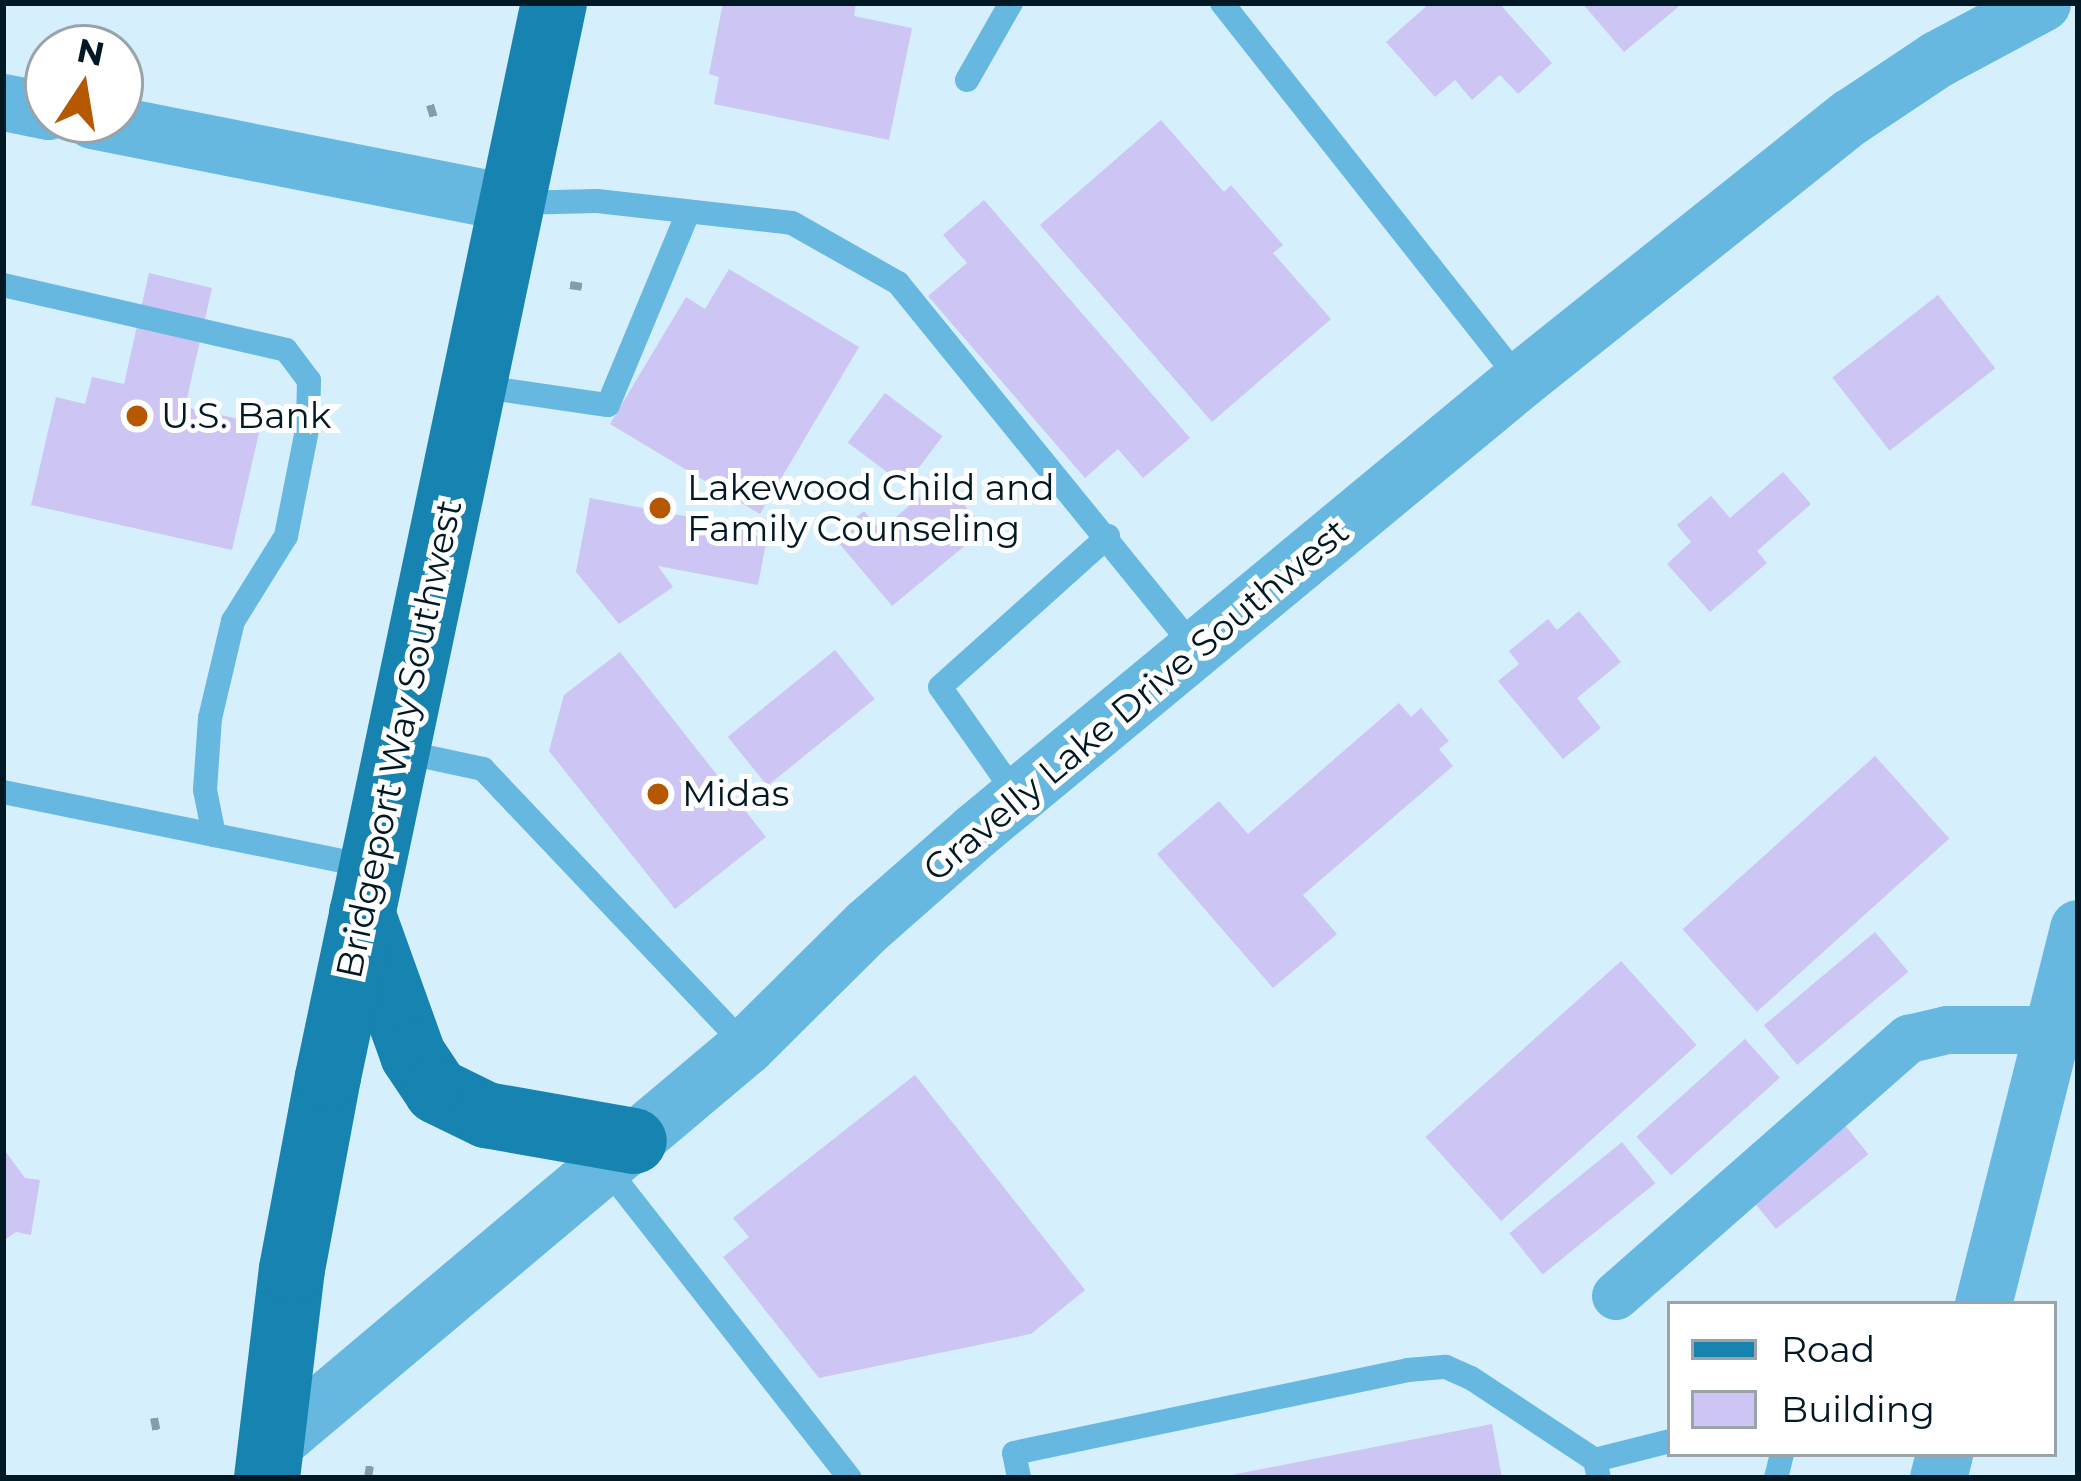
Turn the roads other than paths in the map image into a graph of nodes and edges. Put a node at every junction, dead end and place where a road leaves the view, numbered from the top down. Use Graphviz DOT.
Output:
graph roads {
  1 [pos="554,3"];
  2 [pos="1011,3"];
  3 [pos="1222,3"];
  4 [pos="2042,3"];
  5 [pos="967,80"];
  6 [pos="144,130"];
  7 [pos="512,203"];
  8 [pos="688,213"];
  9 [pos="3,285"];
  10 [pos="1520,380"];
  11 [pos="473,385"];
  12 [pos="1108,536"];
  13 [pos="1196,649"];
  14 [pos="397,750"];
  15 [pos="3,792"];
  16 [pos="1017,796"];
  17 [pos="214,835"];
  18 [pos="366,890"];
  19 [pos="2078,928"];
  20 [pos="2067,1028"];
  21 [pos="746,1046"];
  22 [pos="619,1153"];
  23 [pos="1616,1296"];
  24 [pos="1984,1301"];
  25 [pos="1667,1442"];
  26 [pos="268,1463"];
  27 [pos="1597,1469"];
  28 [pos="850,1478"];
  29 [pos="1019,1478"];
  1 -- 7 [label="main road, Bridgeport Way Southwest"];
  2 -- 5 [label="lane"];
  3 -- 10 [label="lane"];
  4 -- 10 [label="street, Gravelly Lake Drive Southwest"];
  6 -- 7 [label="street"];
  7 -- 8 [label="lane"];
  7 -- 11 [label="main road, Bridgeport Way Southwest"];
  8 -- 11 [label="lane"];
  8 -- 12 [label="lane"];
  9 -- 17 [label="lane"];
  10 -- 13 [label="street, Gravelly Lake Drive Southwest"];
  11 -- 14 [label="main road, Bridgeport Way Southwest"];
  12 -- 13 [label="lane"];
  12 -- 16 [label="lane"];
  13 -- 16 [label="street, Gravelly Lake Drive Southwest"];
  14 -- 18 [label="main road, Bridgeport Way Southwest"];
  14 -- 21 [label="lane"];
  15 -- 17 [label="lane"];
  16 -- 21 [label="street, Gravelly Lake Drive Southwest"];
  17 -- 18 [label="lane"];
  18 -- 22 [label="main road"];
  18 -- 26 [label="main road, Bridgeport Way Southwest"];
  19 -- 20 [label="street"];
  20 -- 23 [label="street"];
  20 -- 24 [label="street"];
  21 -- 22 [label="street, Gravelly Lake Drive Southwest"];
  22 -- 26 [label="street, Gravelly Lake Drive Southwest"];
  22 -- 28 [label="lane"];
  25 -- 27 [label="lane"];
  27 -- 29 [label="lane"];
}
